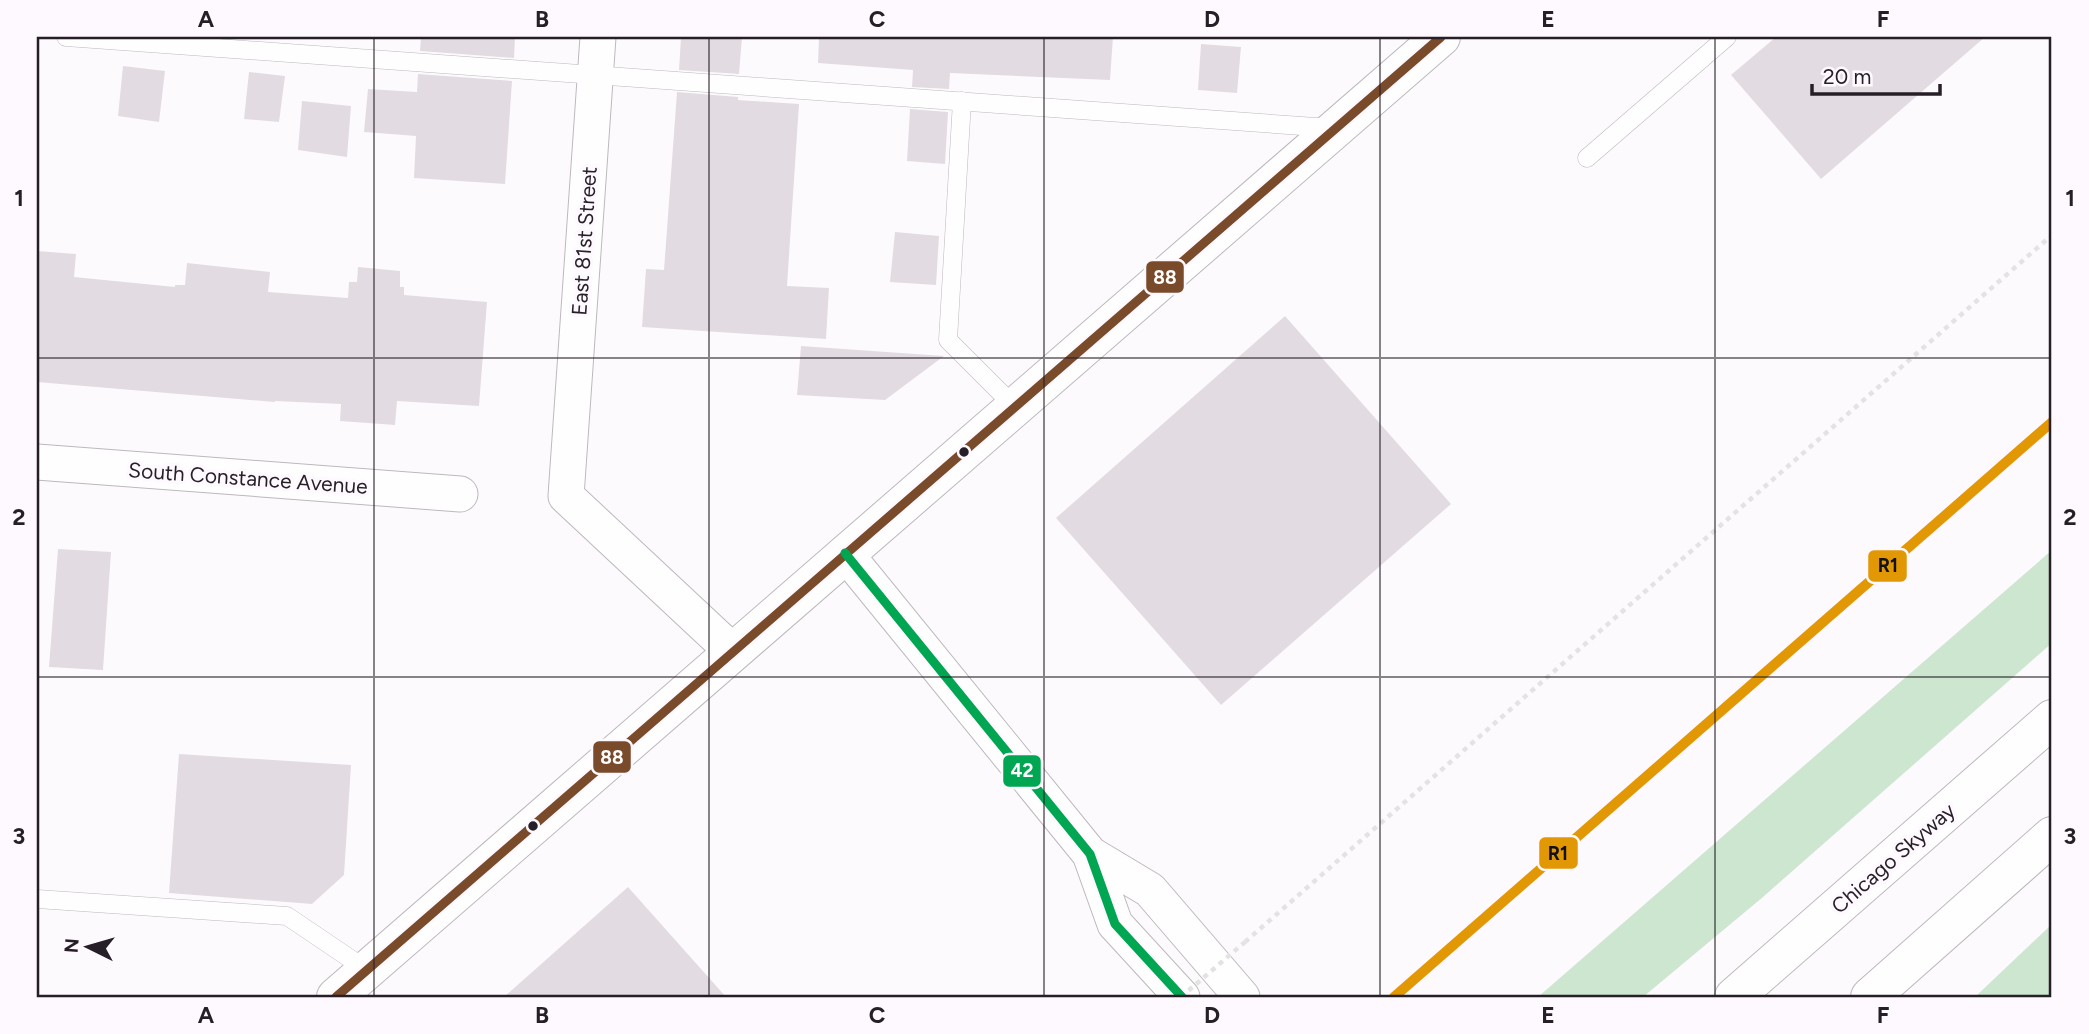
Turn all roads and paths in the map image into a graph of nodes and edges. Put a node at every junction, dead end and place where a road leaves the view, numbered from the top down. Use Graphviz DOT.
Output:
graph roads {
  1 [pos="66,37"];
  2 [pos="598,37"];
  3 [pos="1441,37"];
  4 [pos="1727,37"];
  5 [pos="595,75"];
  6 [pos="962,101"];
  7 [pos="1337,129"];
  8 [pos="1587,158"];
  9 [pos="2052,234"];
  10 [pos="1014,406"];
  11 [pos="37,463"];
  12 [pos="460,494"];
  13 [pos="845,553"];
  14 [pos="733,652"];
  15 [pos="2052,719"];
  16 [pos="2052,836"];
  17 [pos="1090,854"];
  18 [pos="37,899"];
  19 [pos="367,970"];
  20 [pos="336,997"];
  21 [pos="1181,997"];
  22 [pos="1242,997"];
  23 [pos="1734,997"];
  24 [pos="1870,997"];
  1 -- 5 [label="lane"];
  2 -- 5 [label="street, East 81st Street"];
  3 -- 7 [label="main road"];
  4 -- 8 [label="lane"];
  5 -- 6 [label="lane"];
  5 -- 14 [label="street, East 81st Street"];
  6 -- 7 [label="lane"];
  6 -- 10 [label="lane"];
  7 -- 10 [label="main road"];
  9 -- 21 [label="path, bridge"];
  10 -- 13 [label="main road"];
  11 -- 12 [label="street, South Constance Avenue"];
  13 -- 14 [label="main road"];
  13 -- 17 [label="street"];
  14 -- 19 [label="main road"];
  15 -- 23 [label="main road, Chicago Skyway"];
  16 -- 24 [label="main road"];
  17 -- 21 [label="street"];
  17 -- 22 [label="street"];
  18 -- 19 [label="lane"];
  19 -- 20 [label="main road"];
}
